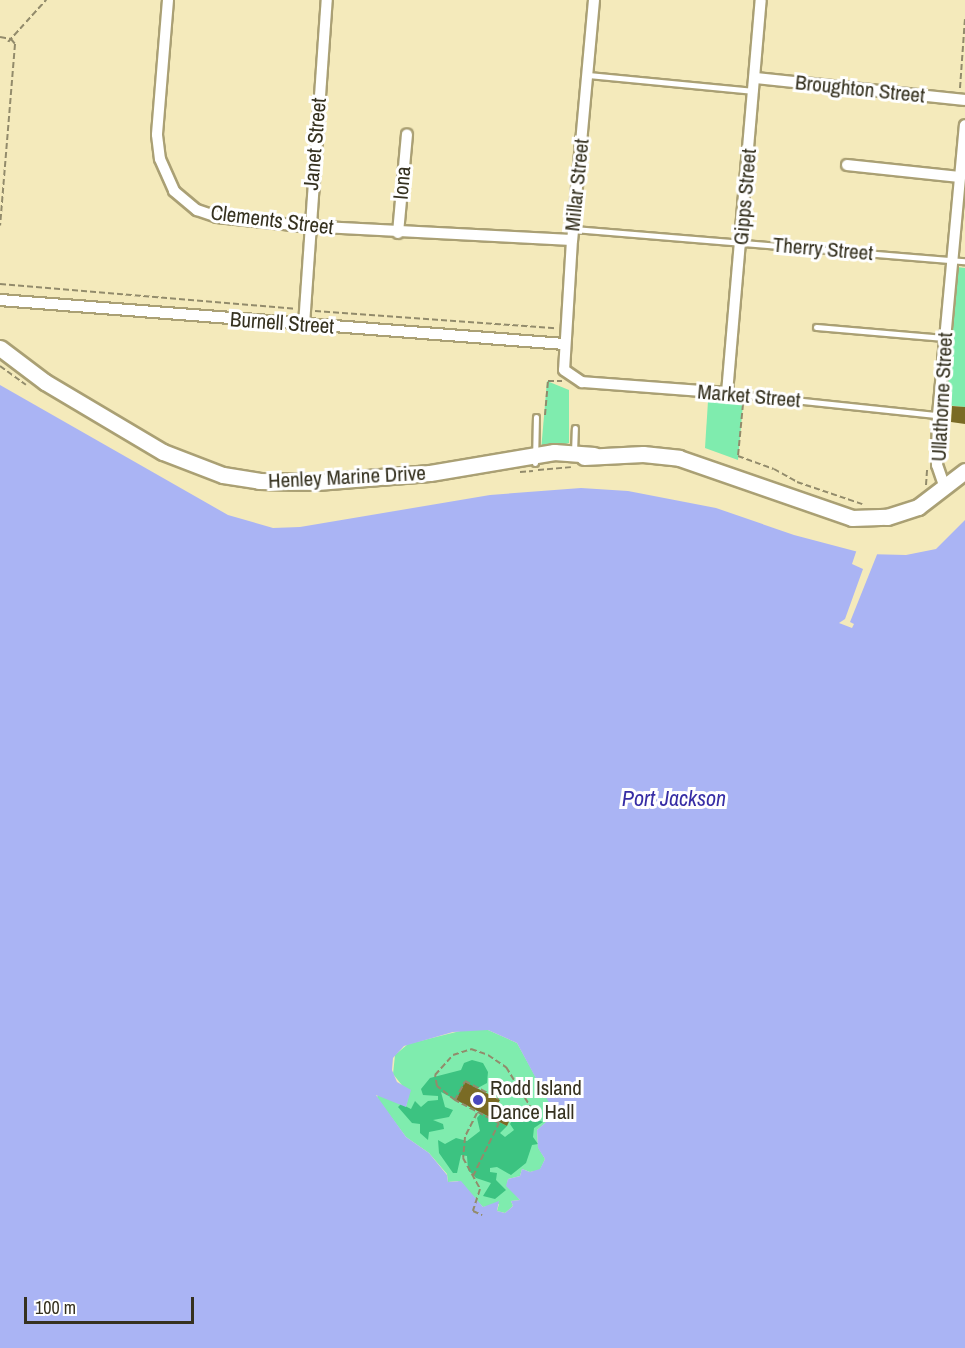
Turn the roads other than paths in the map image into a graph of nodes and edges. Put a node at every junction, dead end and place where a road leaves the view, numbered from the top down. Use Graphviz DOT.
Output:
graph roads {
  1 [pos="168,0"];
  2 [pos="327,0"];
  3 [pos="594,0"];
  4 [pos="761,0"];
  5 [pos="588,75"];
  6 [pos="756,78"];
  7 [pos="755,91"];
  8 [pos="965,100"];
  9 [pos="965,125"];
  10 [pos="407,134"];
  11 [pos="847,165"];
  12 [pos="959,177"];
  13 [pos="308,226"];
  14 [pos="398,233"];
  15 [pos="572,235"];
  16 [pos="741,242"];
  17 [pos="959,261"];
  18 [pos="0,300"];
  19 [pos="304,325"];
  20 [pos="816,327"];
  21 [pos="945,338"];
  22 [pos="564,344"];
  23 [pos="0,348"];
  24 [pos="564,376"];
  25 [pos="727,393"];
  26 [pos="938,415"];
  27 [pos="536,417"];
  28 [pos="575,428"];
  29 [pos="574,455"];
  30 [pos="535,460"];
  31 [pos="965,471"];
  32 [pos="945,488"];
  1 -- 13 [label="street, Clements Street"];
  2 -- 13 [label="street, Janet Street"];
  3 -- 5 [label="street, Millar Street"];
  4 -- 6 [label="street, Gipps Street"];
  5 -- 7 [label="lane"];
  5 -- 15 [label="street, Millar Street"];
  6 -- 7 [label="street, Gipps Street"];
  6 -- 8 [label="street, Broughton Street"];
  7 -- 16 [label="street, Gipps Street"];
  9 -- 12 [label="street, Ullathorne Street"];
  10 -- 14 [label="street, Iona"];
  11 -- 12 [label="street"];
  12 -- 17 [label="street, Ullathorne Street"];
  13 -- 14 [label="street, Clements Street"];
  13 -- 19 [label="street, Janet Street"];
  14 -- 15 [label="street, Clements Street"];
  15 -- 16 [label="lane, Therry Street"];
  15 -- 22 [label="street, Millar Street"];
  16 -- 17 [label="lane, Therry Street"];
  16 -- 25 [label="street, Gipps Street"];
  17 -- 21 [label="street, Ullathorne Street"];
  18 -- 19 [label="street, Burnell Street"];
  19 -- 22 [label="street, Burnell Street"];
  20 -- 21 [label="lane"];
  21 -- 26 [label="street, Ullathorne Street"];
  22 -- 24 [label="street, Millar Street"];
  23 -- 30 [label="main road, Henley Marine Drive"];
  24 -- 25 [label="street, Market Street"];
  25 -- 26 [label="lane, Market Street"];
  26 -- 32 [label="street, Ullathorne Street"];
  27 -- 30 [label="lane"];
  28 -- 29 [label="lane"];
  29 -- 30 [label="main road, Henley Marine Drive"];
  29 -- 32 [label="main road, Henley Marine Drive"];
  31 -- 32 [label="main road, Henley Marine Drive"];
}
